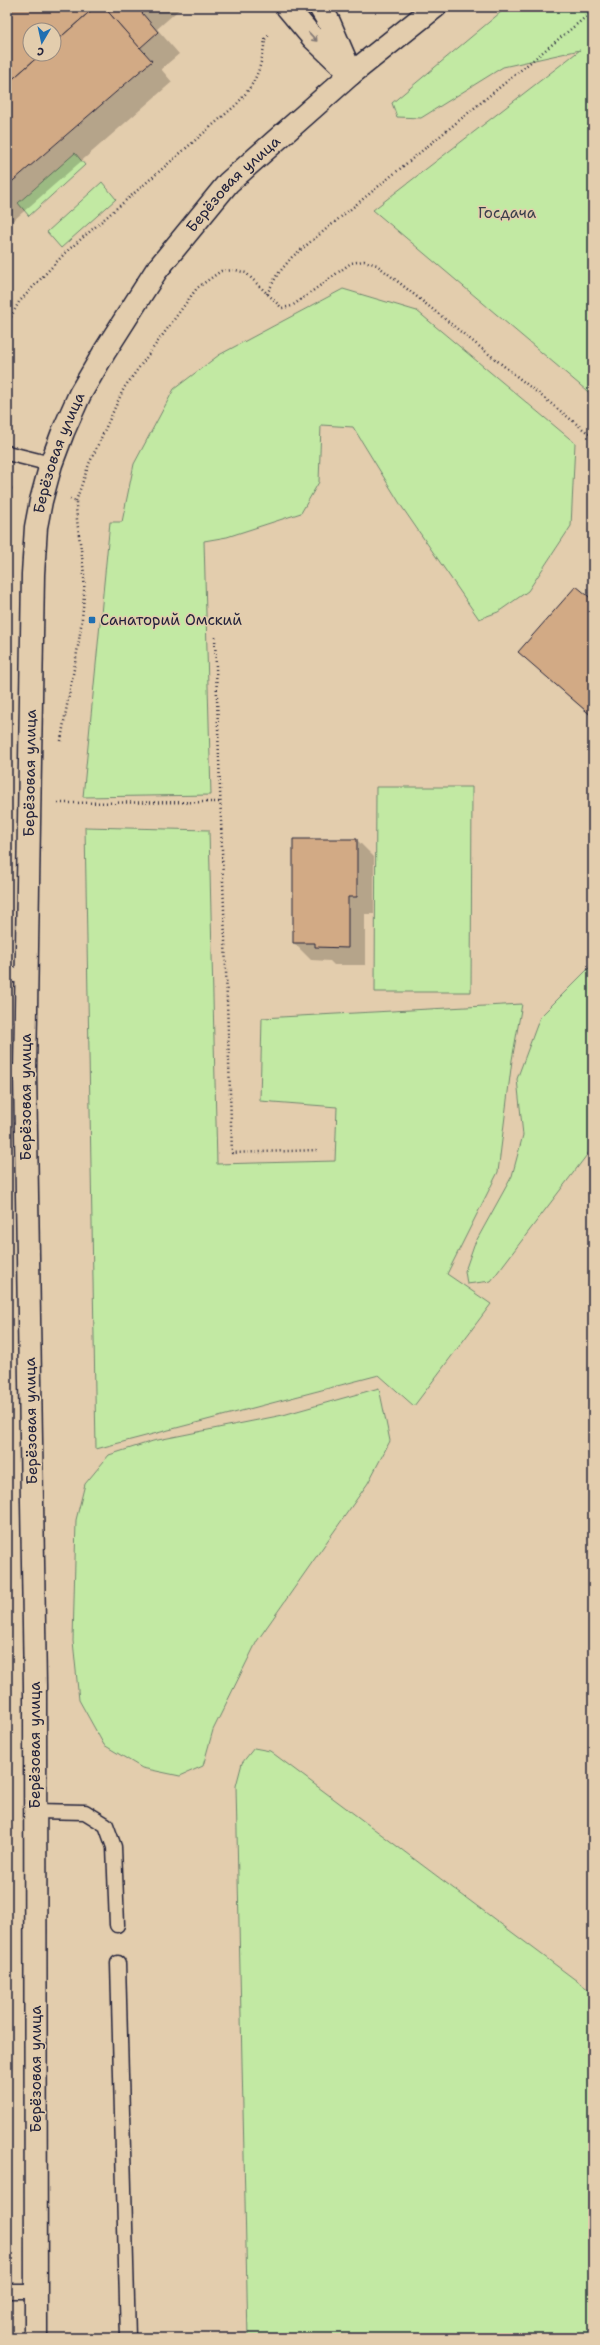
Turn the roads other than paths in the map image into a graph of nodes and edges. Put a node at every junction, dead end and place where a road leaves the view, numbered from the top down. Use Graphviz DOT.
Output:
graph roads {
  1 [pos="287,7"];
  2 [pos="320,7"];
  3 [pos="435,7"];
  4 [pos="351,74"];
  5 [pos="7,453"];
  6 [pos="51,464"];
  7 [pos="17,975"];
  8 [pos="16,1072"];
  9 [pos="35,1811"];
  10 [pos="116,1925"];
  11 [pos="118,1963"];
  12 [pos="7,2291"];
  13 [pos="36,2291"];
  14 [pos="36,2338"];
  15 [pos="128,2338"];
  1 -- 4 [label="main road, one-way"];
  2 -- 4 [label="main road"];
  3 -- 4 [label="main road, Берёзовая улица"];
  4 -- 6 [label="main road, Берёзовая улица"];
  5 -- 6 [label="lane"];
  6 -- 7 [label="main road, Берёзовая улица"];
  7 -- 8 [label="main road, Берёзовая улица"];
  8 -- 9 [label="main road, Берёзовая улица"];
  9 -- 10 [label="lane"];
  9 -- 13 [label="main road, Берёзовая улица"];
  11 -- 15 [label="lane"];
  12 -- 13 [label="lane"];
  13 -- 14 [label="main road, Берёзовая улица"];
}
